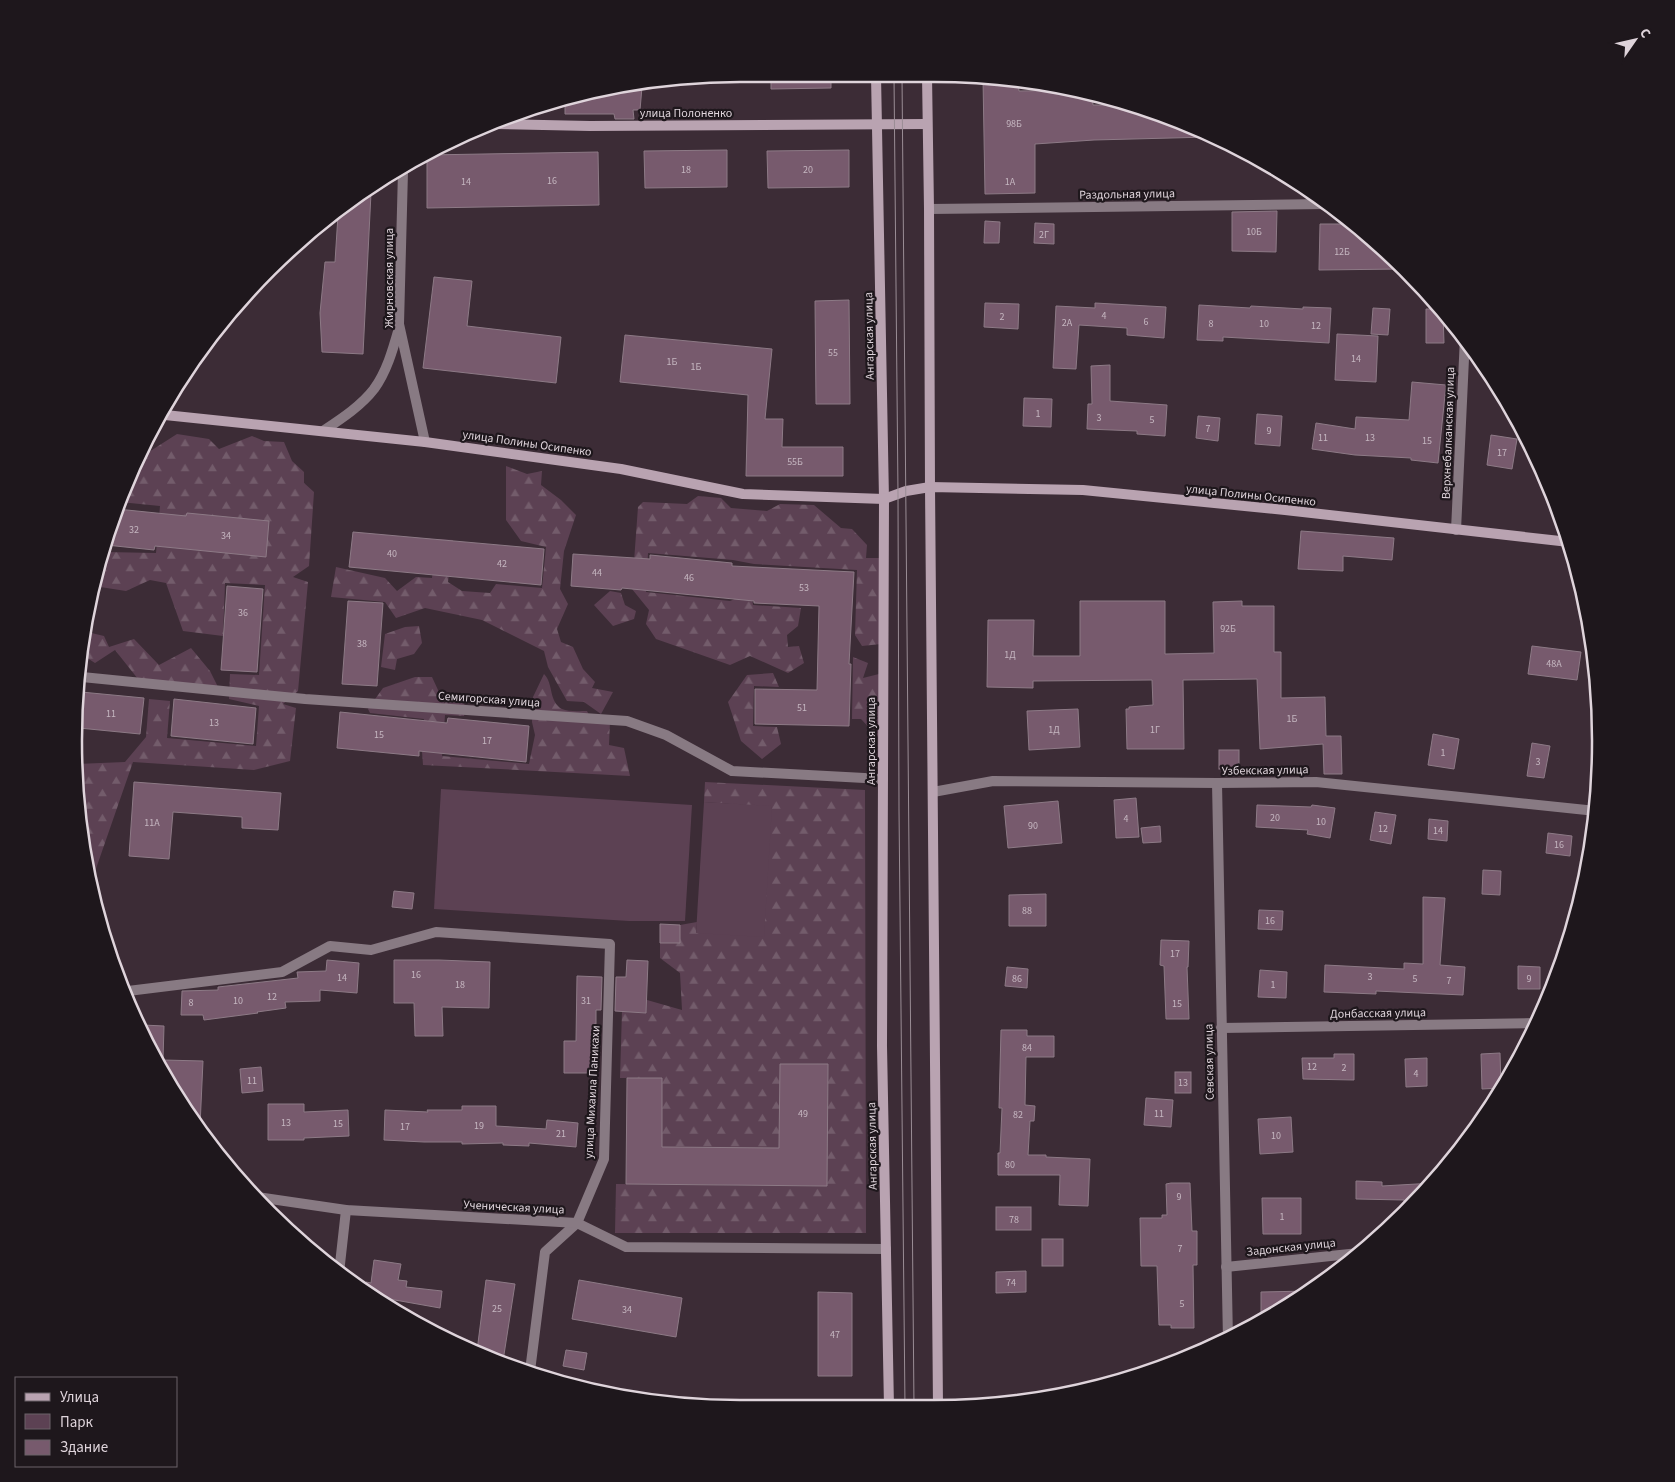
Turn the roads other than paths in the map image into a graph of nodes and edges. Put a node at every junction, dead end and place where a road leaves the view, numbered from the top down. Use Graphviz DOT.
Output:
graph roads {
  1 [pos="876,82"];
  2 [pos="927,82"];
  3 [pos="511,124"];
  4 [pos="877,124"];
  5 [pos="927,124"];
  6 [pos="403,176"];
  7 [pos="1315,204"];
  8 [pos="929,209"];
  9 [pos="400,324"];
  10 [pos="1463,350"];
  11 [pos="169,415"];
  12 [pos="323,431"];
  13 [pos="426,442"];
  14 [pos="930,487"];
  15 [pos="884,499"];
  16 [pos="1456,530"];
  17 [pos="1561,541"];
  18 [pos="86,677"];
  19 [pos="883,779"];
  20 [pos="1217,783"];
  21 [pos="934,792"];
  22 [pos="1589,810"];
  23 [pos="132,991"];
  24 [pos="1529,1023"];
  25 [pos="1221,1028"];
  26 [pos="267,1199"];
  27 [pos="346,1210"];
  28 [pos="577,1223"];
  29 [pos="886,1249"];
  30 [pos="1345,1254"];
  31 [pos="340,1263"];
  32 [pos="1226,1267"];
  33 [pos="1228,1330"];
  34 [pos="531,1365"];
  35 [pos="889,1400"];
  36 [pos="938,1400"];
  1 -- 4 [label="main road, Ангарская улица"];
  2 -- 5 [label="main road"];
  3 -- 4 [label="main road, улица Полоненко"];
  4 -- 5 [label="main road, улица Полоненко"];
  4 -- 15 [label="main road, Ангарская улица"];
  5 -- 8 [label="main road"];
  6 -- 9 [label="street, Жирновская улица"];
  7 -- 8 [label="street, Раздольная улица"];
  8 -- 14 [label="main road"];
  9 -- 12 [label="street"];
  9 -- 13 [label="street, Жирновская улица"];
  10 -- 16 [label="street, Верхнебалканская улица"];
  11 -- 12 [label="main road, улица Полины Осипенко"];
  12 -- 13 [label="main road, улица Полины Осипенко"];
  13 -- 15 [label="main road, улица Полины Осипенко"];
  14 -- 15 [label="main road, улица Полины Осипенко"];
  14 -- 16 [label="main road, улица Полины Осипенко"];
  14 -- 21 [label="main road"];
  15 -- 19 [label="main road, Ангарская улица"];
  16 -- 17 [label="main road, улица Полины Осипенко"];
  18 -- 19 [label="street, Семигорская улица"];
  19 -- 29 [label="main road, Ангарская улица"];
  20 -- 21 [label="street, Узбекская улица"];
  20 -- 22 [label="street, Узбекская улица"];
  20 -- 25 [label="street, Севская улица"];
  21 -- 36 [label="main road"];
  23 -- 28 [label="street, улица Михаила Паникахи"];
  24 -- 25 [label="street, Донбасская улица"];
  25 -- 32 [label="street, Севская улица"];
  26 -- 27 [label="street, Ученическая улица"];
  27 -- 28 [label="street, Ученическая улица"];
  27 -- 31 [label="street"];
  28 -- 29 [label="street, Ученическая улица"];
  28 -- 34 [label="street, улица Михаила Паникахи"];
  29 -- 35 [label="main road, Ангарская улица"];
  30 -- 32 [label="street, Задонская улица"];
  32 -- 33 [label="street, Севская улица"];
}
